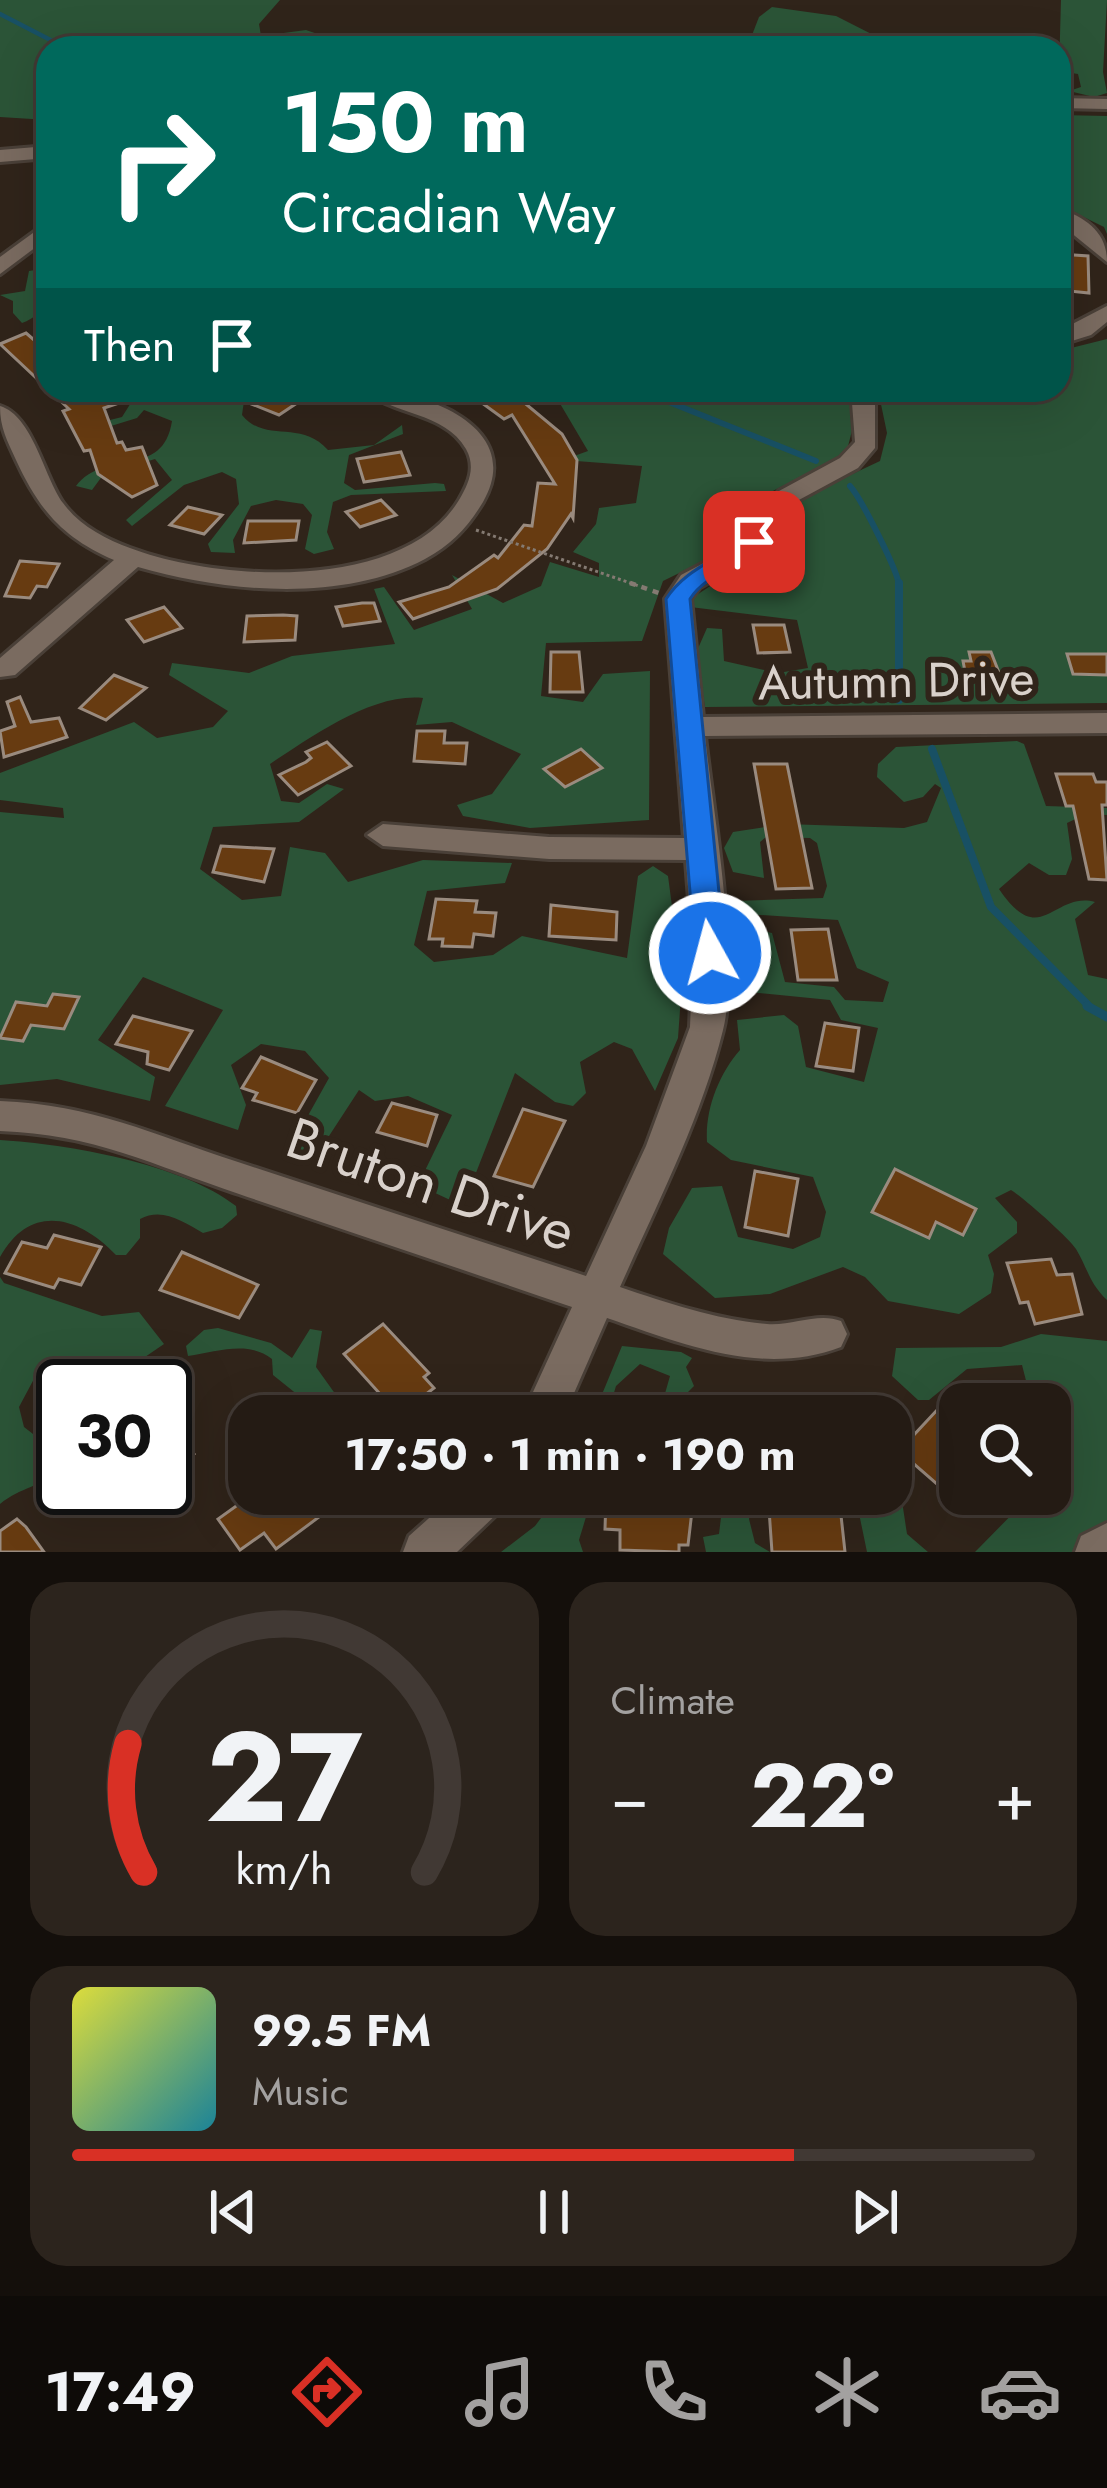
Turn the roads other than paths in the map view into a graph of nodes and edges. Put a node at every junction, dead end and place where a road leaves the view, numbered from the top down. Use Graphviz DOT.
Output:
graph roads {
  1 [pos="1071,103"];
  2 [pos="1107,104"];
  3 [pos="36,153"];
  4 [pos="0,157"];
  5 [pos="1071,222"];
  6 [pos="36,238"];
  7 [pos="1107,256"];
  8 [pos="0,268"];
  9 [pos="1107,312"];
  10 [pos="1071,334"];
  11 [pos="406,402"];
  12 [pos="863,402"];
  13 [pos="0,413"];
  14 [pos="27,460"];
  15 [pos="0,467"];
  16 [pos="131,559"];
  17 [pos="5,669"];
  18 [pos="1107,723"];
  19 [pos="686,727"];
  20 [pos="383,835"];
  21 [pos="697,849"];
  22 [pos="0,1116"];
  23 [pos="595,1299"];
  24 [pos="827,1334"];
  25 [pos="552,1395"];
  26 [pos="465,1515"];
  27 [pos="1107,1544"];
  28 [pos="425,1552"];
  29 [pos="1097,1552"];
  1 -- 2 [label="street"];
  3 -- 4 [label="street"];
  5 -- 7 [label="street"];
  6 -- 8 [label="street"];
  9 -- 10 [label="street"];
  11 -- 16 [label="street"];
  12 -- 19 [label="street"];
  13 -- 14 [label="street"];
  14 -- 15 [label="street"];
  14 -- 16 [label="street"];
  16 -- 17 [label="street"];
  18 -- 19 [label="street, Autumn Drive"];
  19 -- 21 [label="street"];
  20 -- 21 [label="street"];
  21 -- 23 [label="street"];
  22 -- 23 [label="street, Bruton Drive"];
  23 -- 24 [label="street, Bruton Drive"];
  23 -- 25 [label="street"];
  26 -- 28 [label="street"];
  27 -- 29 [label="street"];
}
